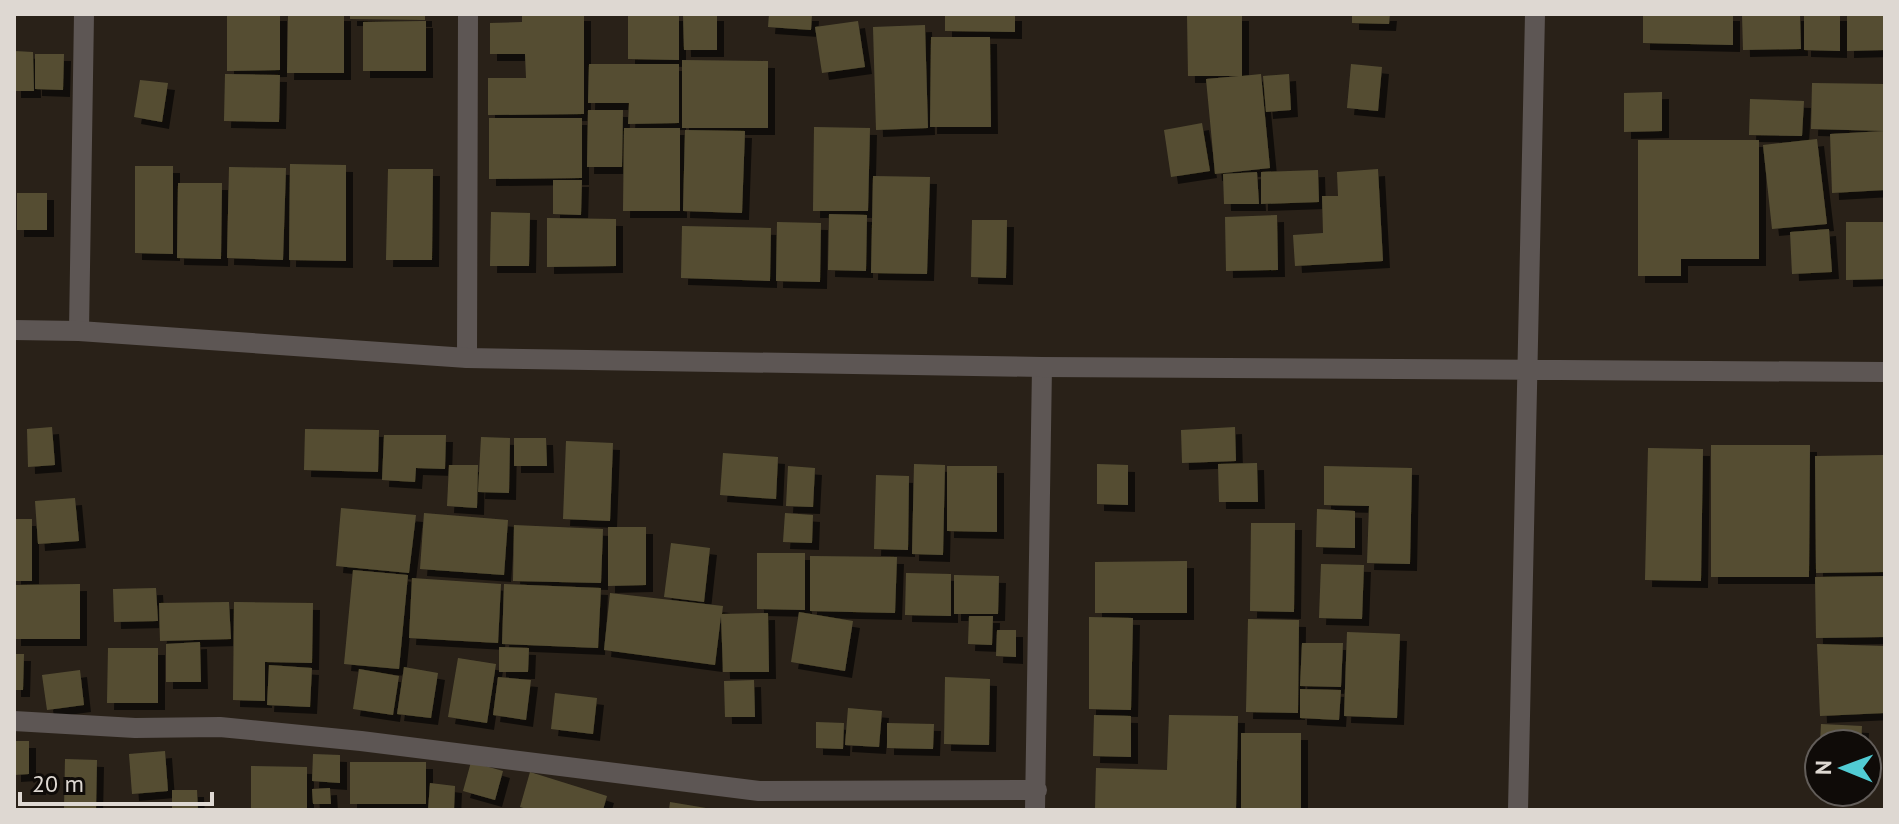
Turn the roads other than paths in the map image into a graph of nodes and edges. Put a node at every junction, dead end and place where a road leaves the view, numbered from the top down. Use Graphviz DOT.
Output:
graph roads {
  1 [pos="84,14"];
  2 [pos="468,14"];
  3 [pos="1535,14"];
  4 [pos="14,330"];
  5 [pos="79,331"];
  6 [pos="467,358"];
  7 [pos="1042,367"];
  8 [pos="1529,370"];
  9 [pos="1885,372"];
  10 [pos="14,721"];
  11 [pos="1036,800"];
  12 [pos="1518,810"];
  1 -- 5 [label="street"];
  2 -- 6 [label="street"];
  3 -- 8 [label="street"];
  4 -- 5 [label="street"];
  5 -- 6 [label="street"];
  6 -- 7 [label="street"];
  7 -- 8 [label="street"];
  7 -- 11 [label="street"];
  8 -- 9 [label="street"];
  8 -- 12 [label="street"];
  10 -- 11 [label="street"];
}
